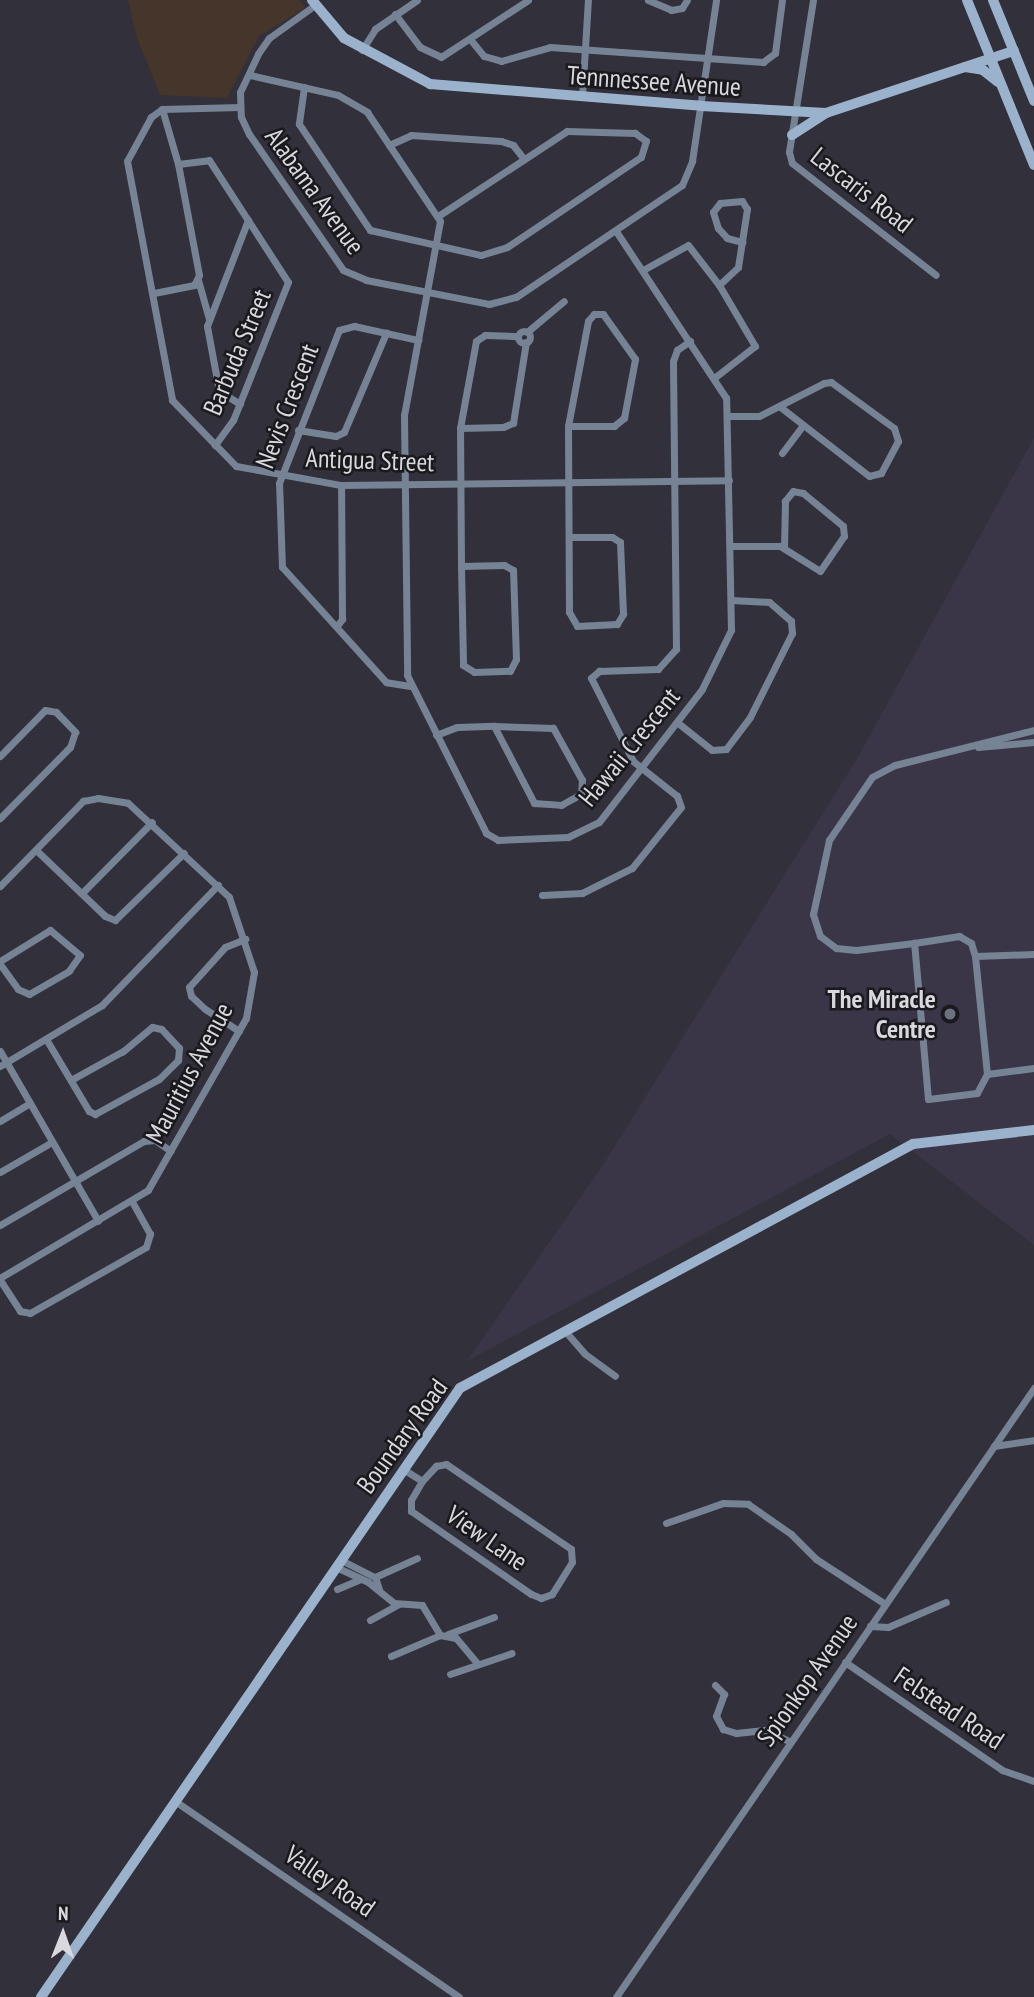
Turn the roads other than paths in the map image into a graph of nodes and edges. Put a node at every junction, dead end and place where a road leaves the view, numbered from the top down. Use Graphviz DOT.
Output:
graph roads {
  1 [pos="416,0"];
  2 [pos="528,0"];
  3 [pos="589,0"];
  4 [pos="648,0"];
  5 [pos="687,0"];
  6 [pos="716,0"];
  7 [pos="782,0"];
  8 [pos="813,0"];
  9 [pos="967,0"];
  10 [pos="993,0"];
  11 [pos="314,3"];
  12 [pos="396,14"];
  13 [pos="470,39"];
  14 [pos="586,49"];
  15 [pos="362,50"];
  16 [pos="1014,51"];
  17 [pos="708,58"];
  18 [pos="990,58"];
  19 [pos="962,67"];
  20 [pos="250,75"];
  21 [pos="1002,85"];
  22 [pos="304,88"];
  23 [pos="582,97"];
  24 [pos="1034,101"];
  25 [pos="701,106"];
  26 [pos="240,107"];
  27 [pos="162,109"];
  28 [pos="796,112"];
  29 [pos="826,113"];
  30 [pos="792,135"];
  31 [pos="389,145"];
  32 [pos="524,159"];
  33 [pos="178,164"];
  34 [pos="1034,165"];
  35 [pos="438,216"];
  36 [pos="248,220"];
  37 [pos="616,231"];
  38 [pos="742,242"];
  39 [pos="438,246"];
  40 [pos="643,270"];
  41 [pos="936,275"];
  42 [pos="198,280"];
  43 [pos="719,285"];
  44 [pos="154,293"];
  45 [pos="430,293"];
  46 [pos="564,301"];
  47 [pos="209,318"];
  48 [pos="527,332"];
  49 [pos="386,333"];
  50 [pos="518,336"];
  51 [pos="418,340"];
  52 [pos="690,341"];
  53 [pos="526,342"];
  54 [pos="714,378"];
  55 [pos="240,404"];
  56 [pos="779,406"];
  57 [pos="728,416"];
  58 [pos="803,425"];
  59 [pos="568,426"];
  60 [pos="460,428"];
  61 [pos="298,429"];
  62 [pos="215,444"];
  63 [pos="782,453"];
  64 [pos="282,476"];
  65 [pos="729,480"];
  66 [pos="674,481"];
  67 [pos="567,482"];
  68 [pos="405,484"];
  69 [pos="460,484"];
  70 [pos="341,485"];
  71 [pos="569,537"];
  72 [pos="730,546"];
  73 [pos="784,547"];
  74 [pos="461,566"];
  75 [pos="731,600"];
  76 [pos="337,626"];
  77 [pos="410,686"];
  78 [pos="678,723"];
  79 [pos="494,726"];
  80 [pos="1034,730"];
  81 [pos="436,735"];
  82 [pos="1034,742"];
  83 [pos="974,747"];
  84 [pos="0,756"];
  85 [pos="642,768"];
  86 [pos="0,818"];
  87 [pos="152,822"];
  88 [pos="36,850"];
  89 [pos="184,853"];
  90 [pos="0,886"];
  91 [pos="218,886"];
  92 [pos="83,892"];
  93 [pos="542,895"];
  94 [pos="245,939"];
  95 [pos="914,943"];
  96 [pos="1034,954"];
  97 [pos="975,956"];
  98 [pos="0,963"];
  99 [pos="239,1031"];
  100 [pos="46,1039"];
  101 [pos="0,1051"];
  102 [pos="3,1064"];
  103 [pos="1034,1068"];
  104 [pos="987,1074"];
  105 [pos="71,1080"];
  106 [pos="30,1103"];
  107 [pos="0,1121"];
  108 [pos="1034,1130"];
  109 [pos="52,1142"];
  110 [pos="171,1151"];
  111 [pos="0,1172"];
  112 [pos="75,1182"];
  113 [pos="132,1202"];
  114 [pos="98,1221"];
  115 [pos="0,1225"];
  116 [pos="0,1279"];
  117 [pos="565,1331"];
  118 [pos="615,1376"];
  119 [pos="1034,1388"];
  120 [pos="1034,1440"];
  121 [pos="994,1446"];
  122 [pos="403,1469"];
  123 [pos="422,1481"];
  124 [pos="666,1523"];
  125 [pos="417,1558"];
  126 [pos="338,1563"];
  127 [pos="362,1576"];
  128 [pos="376,1577"];
  129 [pos="337,1589"];
  130 [pos="379,1589"];
  131 [pos="946,1602"];
  132 [pos="399,1604"];
  133 [pos="885,1604"];
  134 [pos="494,1618"];
  135 [pos="370,1620"];
  136 [pos="870,1626"];
  137 [pos="444,1635"];
  138 [pos="512,1653"];
  139 [pos="391,1656"];
  140 [pos="845,1662"];
  141 [pos="478,1664"];
  142 [pos="450,1674"];
  143 [pos="715,1685"];
  144 [pos="789,1741"];
  145 [pos="1034,1781"];
  146 [pos="175,1801"];
  147 [pos="40,1997"];
  148 [pos="459,1997"];
  149 [pos="616,1997"];
  1 -- 12 [label="street"];
  2 -- 13 [label="street"];
  3 -- 14 [label="street"];
  4 -- 5 [label="street"];
  6 -- 17 [label="street, Alabama Avenue"];
  7 -- 17 [label="street"];
  8 -- 28 [label="street, Lascaris Road"];
  9 -- 18 [label="street"];
  10 -- 16 [label="street"];
  11 -- 15 [label="street, Tennnessee Avenue"];
  11 -- 20 [label="street, Alabama Avenue"];
  12 -- 13 [label="street"];
  12 -- 15 [label="street"];
  13 -- 14 [label="street"];
  14 -- 17 [label="street"];
  14 -- 23 [label="street"];
  15 -- 23 [label="street, Tennnessee Avenue"];
  16 -- 18 [label="street, Tennnessee Avenue"];
  16 -- 24 [label="street"];
  17 -- 25 [label="street, Alabama Avenue"];
  18 -- 19 [label="street, Tennnessee Avenue"];
  18 -- 21 [label="street"];
  19 -- 21 [label="street"];
  19 -- 29 [label="street, Tennnessee Avenue"];
  20 -- 22 [label="street"];
  20 -- 26 [label="street, Alabama Avenue"];
  21 -- 34 [label="street"];
  22 -- 31 [label="street"];
  22 -- 39 [label="street"];
  23 -- 25 [label="street, Tennnessee Avenue"];
  25 -- 28 [label="street, Tennnessee Avenue"];
  25 -- 37 [label="street, Alabama Avenue"];
  26 -- 27 [label="street"];
  26 -- 45 [label="street, Alabama Avenue"];
  27 -- 33 [label="street"];
  27 -- 44 [label="street, Antigua Street"];
  28 -- 29 [label="street, Tennnessee Avenue"];
  28 -- 30 [label="street, Lascaris Road"];
  29 -- 30 [label="street"];
  30 -- 41 [label="street, Lascaris Road"];
  31 -- 32 [label="street"];
  31 -- 35 [label="street"];
  32 -- 35 [label="street"];
  32 -- 39 [label="street"];
  33 -- 36 [label="street, Barbuda Street"];
  33 -- 42 [label="street"];
  35 -- 39 [label="street, Hawaii Crescent"];
  36 -- 47 [label="street"];
  36 -- 55 [label="street, Barbuda Street"];
  37 -- 40 [label="street, Hawaii Crescent"];
  37 -- 45 [label="street, Alabama Avenue"];
  38 -- 38 [label="street"];
  38 -- 43 [label="street"];
  39 -- 45 [label="street, Hawaii Crescent"];
  40 -- 43 [label="street"];
  40 -- 52 [label="street, Hawaii Crescent"];
  42 -- 44 [label="street"];
  42 -- 47 [label="street"];
  43 -- 54 [label="street"];
  44 -- 62 [label="street, Antigua Street"];
  45 -- 51 [label="street, Hawaii Crescent"];
  46 -- 48 [label="street"];
  47 -- 55 [label="street"];
  48 -- 50 [label="street"];
  48 -- 53 [label="street"];
  49 -- 51 [label="street, Nevis Crescent"];
  49 -- 61 [label="street"];
  49 -- 61 [label="street, Nevis Crescent"];
  50 -- 53 [label="street"];
  50 -- 60 [label="street"];
  51 -- 68 [label="street, Hawaii Crescent"];
  52 -- 54 [label="street, Hawaii Crescent"];
  52 -- 66 [label="street"];
  53 -- 60 [label="street"];
  54 -- 57 [label="street, Hawaii Crescent"];
  55 -- 62 [label="street, Barbuda Street"];
  56 -- 57 [label="street"];
  56 -- 58 [label="street"];
  56 -- 58 [label="street"];
  57 -- 65 [label="street, Hawaii Crescent"];
  58 -- 63 [label="street"];
  59 -- 59 [label="street"];
  59 -- 67 [label="street"];
  60 -- 69 [label="street"];
  61 -- 64 [label="street, Nevis Crescent"];
  62 -- 64 [label="street, Antigua Street"];
  64 -- 70 [label="street, Antigua Street"];
  64 -- 76 [label="street, Nevis Crescent"];
  65 -- 66 [label="street, Antigua Street"];
  65 -- 72 [label="street, Hawaii Crescent"];
  66 -- 67 [label="street, Antigua Street"];
  66 -- 85 [label="street"];
  67 -- 69 [label="street, Antigua Street"];
  67 -- 71 [label="street"];
  68 -- 69 [label="street, Antigua Street"];
  68 -- 70 [label="street, Antigua Street"];
  68 -- 77 [label="street, Hawaii Crescent"];
  69 -- 74 [label="street"];
  70 -- 76 [label="street"];
  71 -- 71 [label="street"];
  72 -- 73 [label="street"];
  72 -- 75 [label="street, Hawaii Crescent"];
  73 -- 73 [label="street"];
  74 -- 74 [label="street"];
  75 -- 78 [label="street, Hawaii Crescent"];
  75 -- 78 [label="street"];
  76 -- 77 [label="street, Nevis Crescent"];
  77 -- 81 [label="street, Hawaii Crescent"];
  78 -- 85 [label="street, Hawaii Crescent"];
  79 -- 79 [label="street"];
  79 -- 81 [label="street"];
  80 -- 83 [label="street"];
  81 -- 85 [label="street, Hawaii Crescent"];
  82 -- 83 [label="street"];
  83 -- 95 [label="street"];
  84 -- 86 [label="street"];
  85 -- 93 [label="street"];
  87 -- 88 [label="street, Mauritius Avenue"];
  87 -- 89 [label="street, Mauritius Avenue"];
  87 -- 92 [label="street"];
  88 -- 90 [label="street, Mauritius Avenue"];
  88 -- 92 [label="street"];
  89 -- 91 [label="street, Mauritius Avenue"];
  89 -- 92 [label="street"];
  91 -- 94 [label="street, Mauritius Avenue"];
  91 -- 100 [label="street"];
  94 -- 99 [label="street, Mauritius Avenue"];
  94 -- 99 [label="street"];
  95 -- 97 [label="street"];
  95 -- 104 [label="street"];
  96 -- 97 [label="street"];
  97 -- 104 [label="street"];
  98 -- 98 [label="street"];
  99 -- 110 [label="street, Mauritius Avenue"];
  100 -- 102 [label="street"];
  100 -- 105 [label="street"];
  101 -- 102 [label="street"];
  102 -- 106 [label="street"];
  103 -- 104 [label="street"];
  105 -- 105 [label="street"];
  106 -- 107 [label="street"];
  106 -- 109 [label="street"];
  108 -- 117 [label="street, Boundary Road"];
  109 -- 111 [label="street"];
  109 -- 112 [label="street"];
  110 -- 112 [label="street"];
  110 -- 113 [label="street, Mauritius Avenue"];
  112 -- 114 [label="street"];
  112 -- 115 [label="street"];
  113 -- 114 [label="street, Mauritius Avenue"];
  113 -- 116 [label="street"];
  114 -- 116 [label="street, Mauritius Avenue"];
  117 -- 118 [label="street"];
  117 -- 122 [label="street, Boundary Road"];
  119 -- 121 [label="street, Spionkop Avenue"];
  120 -- 121 [label="street"];
  121 -- 133 [label="street, Spionkop Avenue"];
  122 -- 123 [label="street"];
  122 -- 126 [label="street, Boundary Road"];
  123 -- 123 [label="street, View Lane"];
  124 -- 133 [label="street"];
  125 -- 128 [label="street"];
  126 -- 127 [label="street"];
  126 -- 146 [label="street, Boundary Road"];
  127 -- 128 [label="street"];
  127 -- 129 [label="street"];
  127 -- 130 [label="street"];
  128 -- 130 [label="street"];
  130 -- 132 [label="street"];
  131 -- 136 [label="street"];
  132 -- 135 [label="street"];
  132 -- 137 [label="street"];
  133 -- 136 [label="street, Spionkop Avenue"];
  134 -- 137 [label="street"];
  136 -- 140 [label="street, Spionkop Avenue"];
  137 -- 139 [label="street"];
  137 -- 141 [label="street"];
  138 -- 141 [label="street"];
  140 -- 144 [label="street, Spionkop Avenue"];
  140 -- 145 [label="street, Felstead Road"];
  141 -- 142 [label="street"];
  143 -- 144 [label="street"];
  144 -- 149 [label="street, Spionkop Avenue"];
  146 -- 147 [label="street, Boundary Road"];
  146 -- 148 [label="street, Valley Road"];
}
